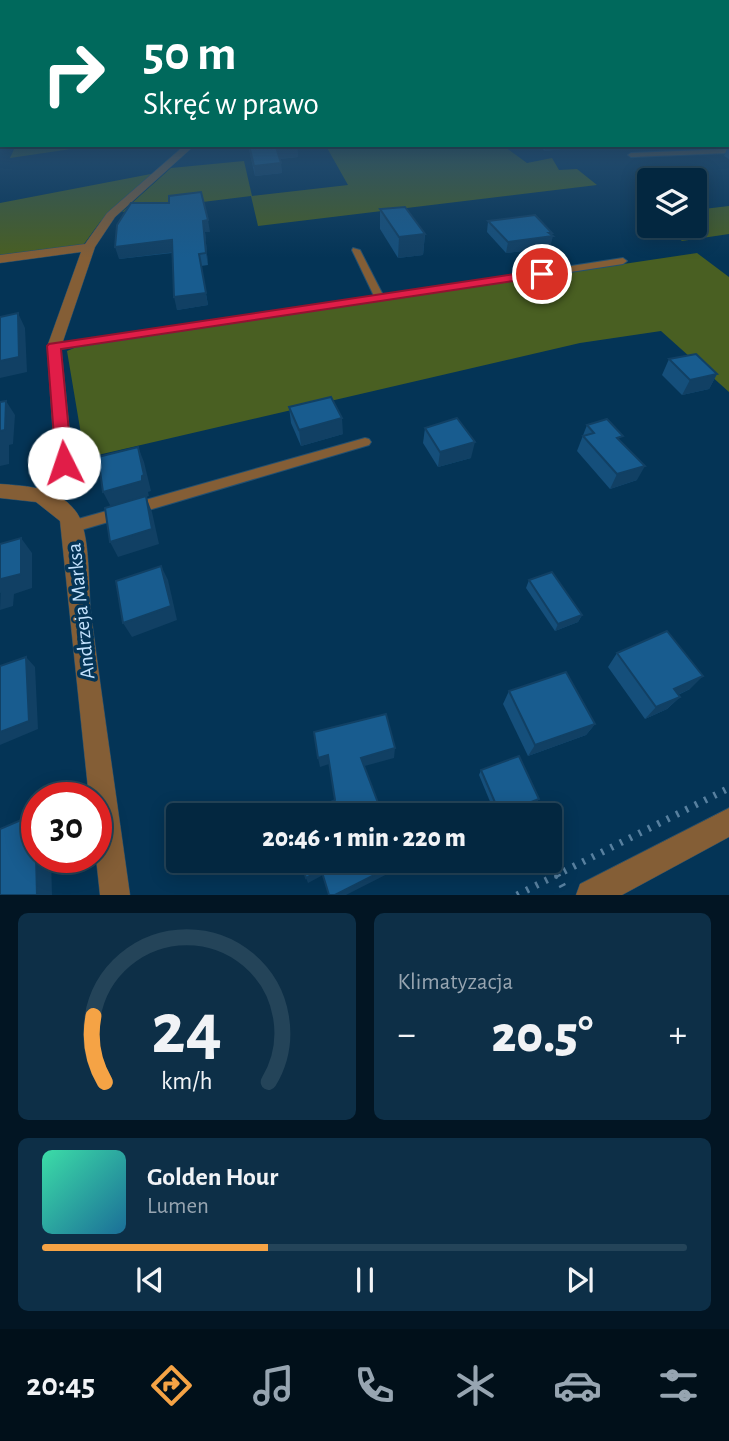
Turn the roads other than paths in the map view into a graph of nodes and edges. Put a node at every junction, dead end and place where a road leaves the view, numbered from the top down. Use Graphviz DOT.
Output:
graph roads {
  1 [pos="158,174"];
  2 [pos="89,247"];
  3 [pos="356,250"];
  4 [pos="0,259"];
  5 [pos="623,261"];
  6 [pos="380,298"];
  7 [pos="54,346"];
  8 [pos="365,442"];
  9 [pos="0,491"];
  10 [pos="41,495"];
  11 [pos="71,527"];
  12 [pos="729,822"];
  13 [pos="116,895"];
  14 [pos="591,895"];
  1 -- 2 [label="street"];
  2 -- 4 [label="street"];
  2 -- 7 [label="street"];
  3 -- 6 [label="lane"];
  5 -- 6 [label="lane"];
  6 -- 7 [label="lane"];
  7 -- 10 [label="street"];
  8 -- 11 [label="lane"];
  9 -- 10 [label="street"];
  10 -- 11 [label="street, Andrzeja Marksa"];
  11 -- 13 [label="street, Andrzeja Marksa"];
  12 -- 14 [label="street"];
}
